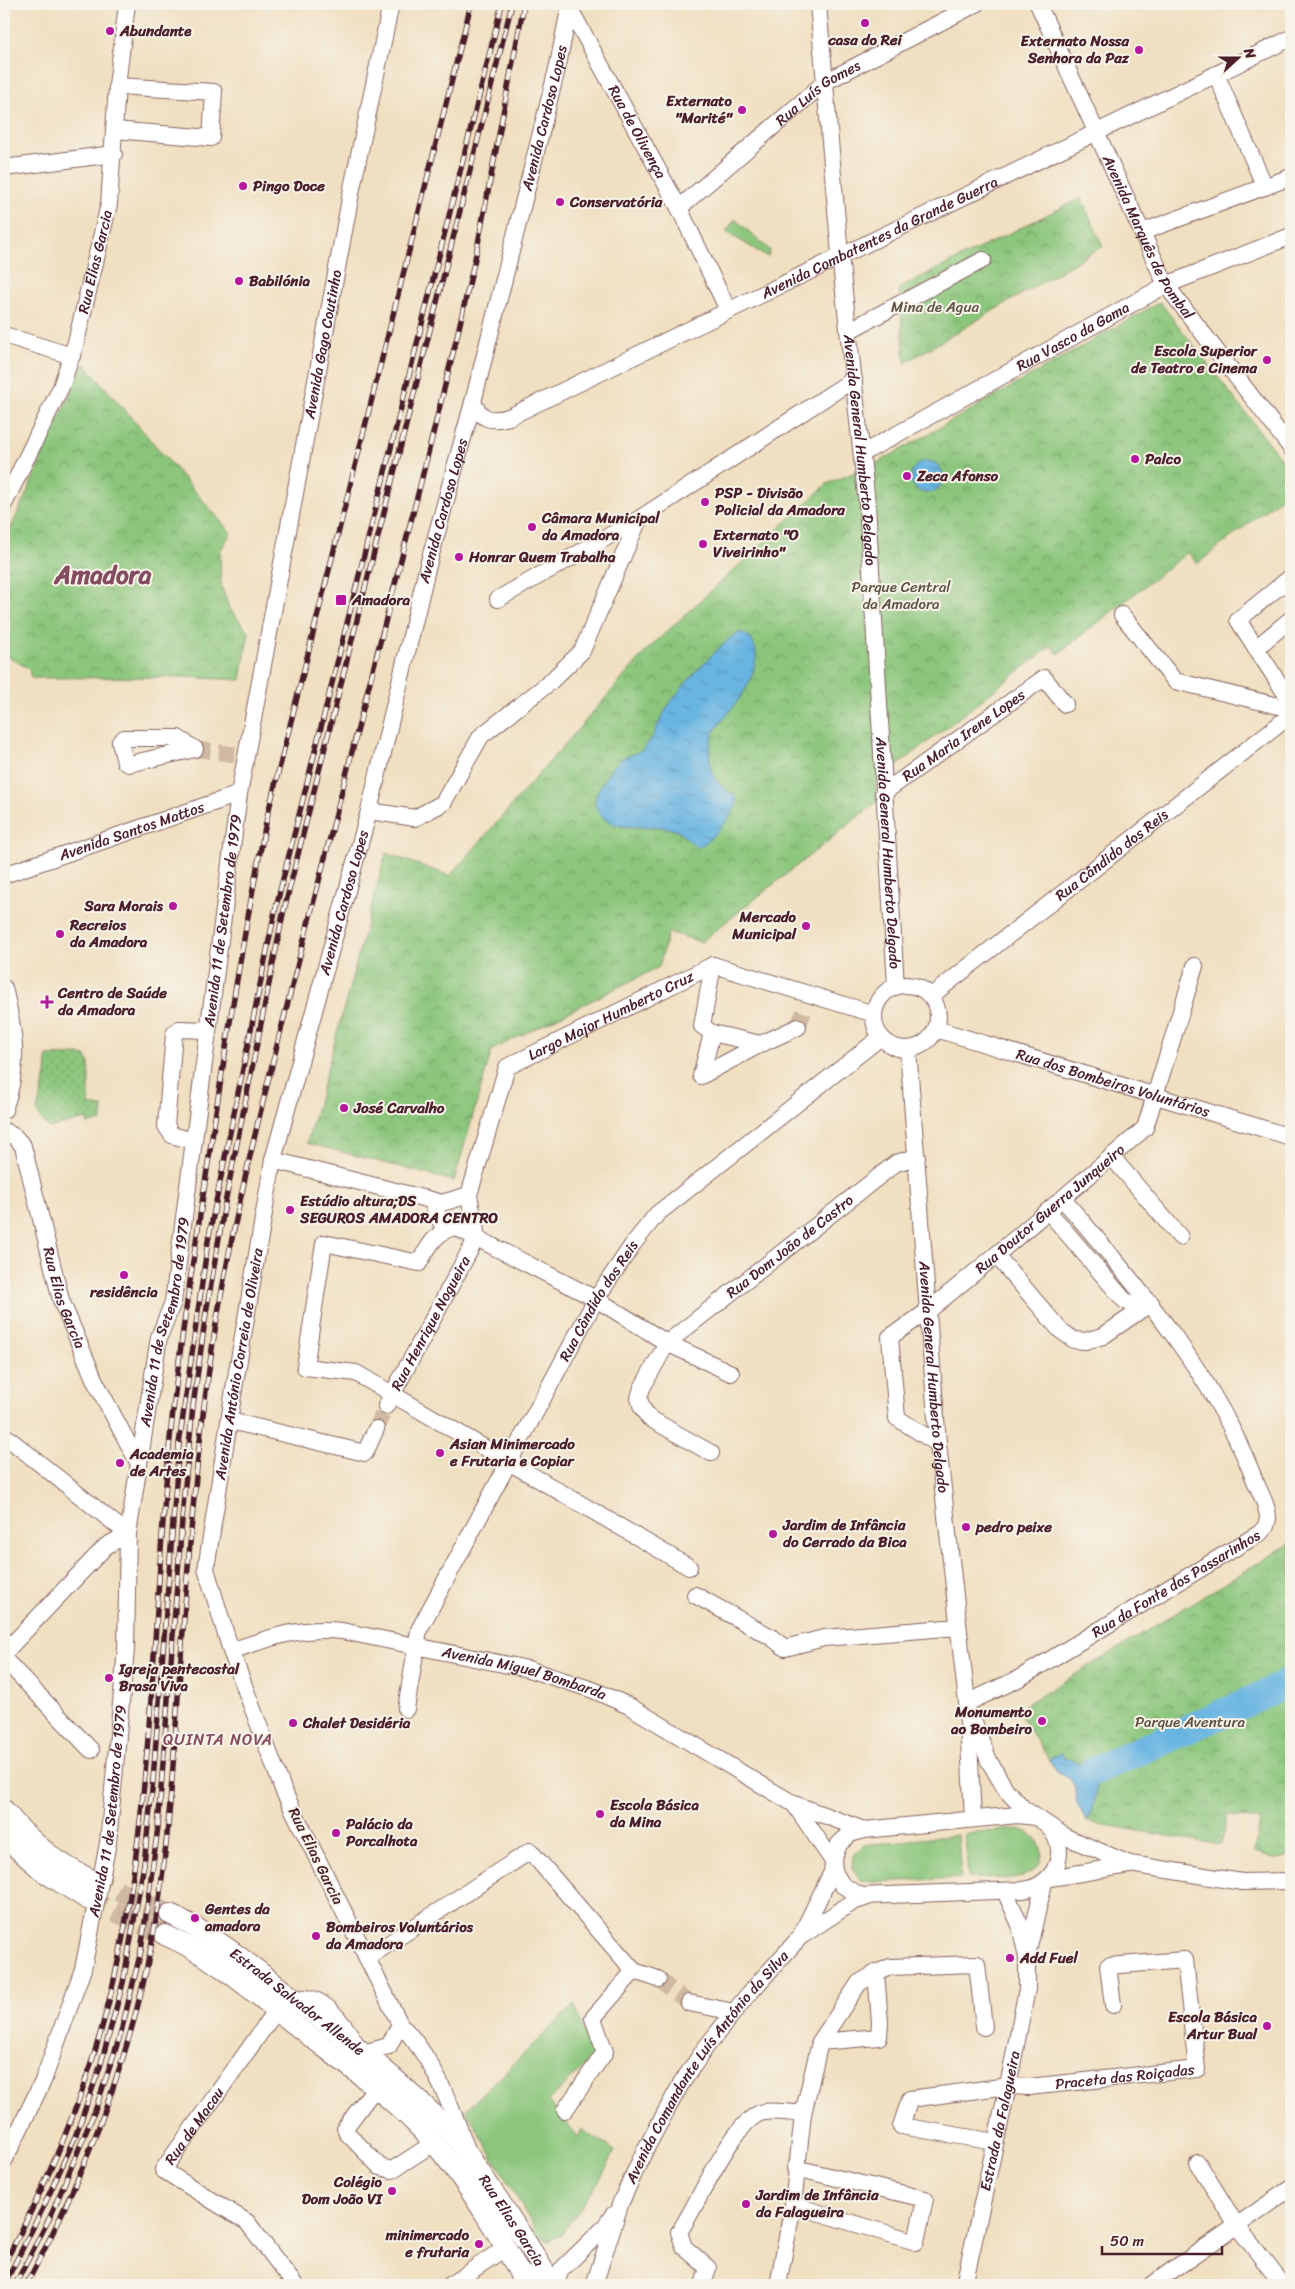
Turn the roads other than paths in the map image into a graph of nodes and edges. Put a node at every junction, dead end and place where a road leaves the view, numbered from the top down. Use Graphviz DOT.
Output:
graph roads {
  1 [pos="127,4"];
  2 [pos="391,4"];
  3 [pos="818,4"];
  4 [pos="976,4"];
  5 [pos="1038,4"];
  6 [pos="570,6"];
  7 [pos="1291,38"];
  8 [pos="1216,74"];
  9 [pos="825,82"];
  10 [pos="117,86"];
  11 [pos="114,130"];
  12 [pos="1096,133"];
  13 [pos="114,154"];
  14 [pos="4,168"];
  15 [pos="1291,177"];
  16 [pos="1264,187"];
  17 [pos="679,208"];
  18 [pos="1142,232"];
  19 [pos="1291,236"];
  20 [pos="840,255"];
  21 [pos="983,260"];
  22 [pos="1166,285"];
  23 [pos="728,310"];
  24 [pos="848,331"];
  25 [pos="4,335"];
  26 [pos="72,356"];
  27 [pos="854,379"];
  28 [pos="473,402"];
  29 [pos="1291,448"];
  30 [pos="862,453"];
  31 [pos="4,504"];
  32 [pos="639,519"];
  33 [pos="1291,577"];
  34 [pos="498,599"];
  35 [pos="1122,615"];
  36 [pos="1291,619"];
  37 [pos="1256,648"];
  38 [pos="1291,702"];
  39 [pos="1065,704"];
  40 [pos="1291,709"];
  41 [pos="1291,715"];
  42 [pos="883,793"];
  43 [pos="239,794"];
  44 [pos="368,811"];
  45 [pos="4,875"];
  46 [pos="713,965"];
  47 [pos="1195,966"];
  48 [pos="896,986"];
  49 [pos="4,988"];
  50 [pos="931,996"];
  51 [pos="874,1014"];
  52 [pos="798,1027"];
  53 [pos="936,1029"];
  54 [pos="207,1030"];
  55 [pos="712,1033"];
  56 [pos="881,1037"];
  57 [pos="761,1044"];
  58 [pos="908,1049"];
  59 [pos="508,1067"];
  60 [pos="1156,1097"];
  61 [pos="4,1110"];
  62 [pos="4,1131"];
  63 [pos="1291,1137"];
  64 [pos="194,1141"];
  65 [pos="917,1157"];
  66 [pos="1112,1157"];
  67 [pos="273,1160"];
  68 [pos="469,1196"];
  69 [pos="1062,1199"];
  70 [pos="431,1200"];
  71 [pos="1048,1211"];
  72 [pos="444,1229"];
  73 [pos="477,1237"];
  74 [pos="1180,1237"];
  75 [pos="996,1255"];
  76 [pos="596,1299"];
  77 [pos="1151,1303"];
  78 [pos="928,1311"];
  79 [pos="667,1343"];
  80 [pos="731,1373"];
  81 [pos="390,1400"];
  82 [pos="230,1421"];
  83 [pos="376,1429"];
  84 [pos="4,1435"];
  85 [pos="938,1444"];
  86 [pos="711,1452"];
  87 [pos="510,1461"];
  88 [pos="139,1464"];
  89 [pos="128,1534"];
  90 [pos="689,1567"];
  91 [pos="206,1569"];
  92 [pos="696,1595"];
  93 [pos="958,1627"];
  94 [pos="417,1646"];
  95 [pos="230,1651"];
  96 [pos="4,1653"];
  97 [pos="4,1659"];
  98 [pos="967,1703"];
  99 [pos="406,1709"];
  100 [pos="91,1750"];
  101 [pos="794,1804"];
  102 [pos="4,1810"];
  103 [pos="973,1819"];
  104 [pos="1043,1821"];
  105 [pos="864,1830"];
  106 [pos="4,1837"];
  107 [pos="1130,1864"];
  108 [pos="834,1866"];
  109 [pos="90,1879"];
  110 [pos="1047,1880"];
  111 [pos="1291,1880"];
  112 [pos="1005,1891"];
  113 [pos="868,1896"];
  114 [pos="87,1899"];
  115 [pos="170,1914"];
  116 [pos="165,1935"];
  117 [pos="800,1937"];
  118 [pos="1027,1957"];
  119 [pos="367,1958"];
  120 [pos="634,1971"];
  121 [pos="876,1973"];
  122 [pos="658,1979"];
  123 [pos="296,2001"];
  124 [pos="689,2003"];
  125 [pos="1113,2005"];
  126 [pos="278,2011"];
  127 [pos="734,2012"];
  128 [pos="400,2024"];
  129 [pos="984,2027"];
  130 [pos="820,2042"];
  131 [pos="362,2053"];
  132 [pos="1008,2086"];
  133 [pos="375,2088"];
  134 [pos="412,2107"];
  135 [pos="565,2110"];
  136 [pos="802,2114"];
  137 [pos="996,2142"];
  138 [pos="434,2143"];
  139 [pos="469,2156"];
  140 [pos="4,2161"];
  141 [pos="1198,2163"];
  142 [pos="795,2168"];
  143 [pos="1291,2188"];
  144 [pos="621,2202"];
  145 [pos="793,2206"];
  146 [pos="1237,2226"];
  147 [pos="505,2248"];
  148 [pos="538,2260"];
  149 [pos="568,2261"];
  150 [pos="600,2269"];
  151 [pos="521,2277"];
  152 [pos="295,2285"];
  153 [pos="450,2285"];
  154 [pos="540,2285"];
  155 [pos="553,2285"];
  156 [pos="585,2285"];
  157 [pos="594,2285"];
  158 [pos="703,2285"];
  159 [pos="778,2285"];
  160 [pos="964,2285"];
  161 [pos="1152,2285"];
  162 [pos="1283,2285"];
  1 -- 10 [label="street, Rua Elias Garcia"];
  2 -- 43 [label="street, Avenida Gago Coutinho"];
  3 -- 9 [label="street, Avenida General Humberto Delgado"];
  4 -- 9 [label="street, Rua Luís Gomes"];
  5 -- 12 [label="street, Avenida Marquês de Pombal"];
  6 -- 17 [label="street, Rua de Olivença"];
  6 -- 28 [label="street, Avenida Cardoso Lopes"];
  7 -- 8 [label="street, Avenida Combatentes da Grande Guerra"];
  8 -- 12 [label="street, Avenida Combatentes da Grande Guerra"];
  8 -- 16 [label="street"];
  9 -- 17 [label="street, Rua Luís Gomes"];
  9 -- 20 [label="street, Avenida General Humberto Delgado"];
  10 -- 11 [label="street, Rua Elias Garcia"];
  10 -- 11 [label="street"];
  11 -- 13 [label="street, Rua Elias Garcia"];
  12 -- 18 [label="street, Avenida Marquês de Pombal"];
  12 -- 20 [label="street, Avenida Combatentes da Grande Guerra"];
  13 -- 14 [label="street"];
  13 -- 26 [label="street, Rua Elias Garcia"];
  15 -- 16 [label="street"];
  16 -- 18 [label="street"];
  17 -- 23 [label="street, Rua de Olivença"];
  18 -- 22 [label="street, Avenida Marquês de Pombal"];
  19 -- 22 [label="street, Rua Vasco da Gama"];
  20 -- 23 [label="street, Avenida Combatentes da Grande Guerra"];
  20 -- 24 [label="street, Avenida General Humberto Delgado"];
  21 -- 24 [label="street"];
  22 -- 29 [label="street, Avenida Marquês de Pombal"];
  22 -- 30 [label="street, Rua Vasco da Gama"];
  23 -- 28 [label="street, Avenida Combatentes da Grande Guerra"];
  24 -- 27 [label="street, Avenida General Humberto Delgado"];
  25 -- 26 [label="street"];
  26 -- 31 [label="street, Rua Elias Garcia"];
  27 -- 30 [label="street, Avenida General Humberto Delgado"];
  27 -- 32 [label="street"];
  28 -- 44 [label="street, Avenida Cardoso Lopes"];
  30 -- 42 [label="street, Avenida General Humberto Delgado"];
  32 -- 34 [label="street"];
  32 -- 44 [label="street"];
  33 -- 37 [label="street"];
  35 -- 40 [label="street"];
  36 -- 37 [label="street"];
  37 -- 38 [label="street"];
  39 -- 42 [label="street, Rua Maria Irene Lopes"];
  41 -- 50 [label="street, Rua Cândido dos Reis"];
  42 -- 48 [label="street, Avenida General Humberto Delgado"];
  43 -- 45 [label="street, Avenida Santos Mattos"];
  43 -- 54 [label="street, Avenida 11 de Setembro de 1979"];
  44 -- 67 [label="street, Avenida Cardoso Lopes"];
  46 -- 51 [label="street"];
  46 -- 55 [label="street"];
  46 -- 59 [label="street, Largo Major Humberto Cruz"];
  47 -- 60 [label="street, Rua Doutor Guerra Junqueiro"];
  48 -- 50 [label="street"];
  48 -- 51 [label="street"];
  49 -- 61 [label="street"];
  50 -- 53 [label="street"];
  51 -- 56 [label="street"];
  52 -- 57 [label="street"];
  53 -- 58 [label="street"];
  53 -- 60 [label="street, Rua dos Bombeiros Voluntários"];
  54 -- 64 [label="street, Avenida 11 de Setembro de 1979"];
  54 -- 64 [label="street"];
  55 -- 57 [label="street"];
  55 -- 57 [label="street"];
  56 -- 58 [label="street"];
  56 -- 76 [label="street, Rua Cândido dos Reis"];
  58 -- 65 [label="street, Avenida General Humberto Delgado"];
  59 -- 68 [label="street, Rua Henrique Nogueira"];
  60 -- 63 [label="street, Rua dos Bombeiros Voluntários"];
  60 -- 66 [label="street, Rua Doutor Guerra Junqueiro"];
  62 -- 88 [label="street, Rua Elias Garcia"];
  64 -- 88 [label="street, Avenida 11 de Setembro de 1979"];
  65 -- 78 [label="street, Avenida General Humberto Delgado"];
  65 -- 79 [label="street, Rua Dom João de Castro"];
  66 -- 69 [label="street, Rua Doutor Guerra Junqueiro"];
  66 -- 74 [label="street"];
  67 -- 70 [label="street"];
  67 -- 82 [label="street, Avenida António Correia de Oliveira"];
  68 -- 70 [label="street"];
  68 -- 73 [label="street, Rua Henrique Nogueira"];
  69 -- 71 [label="street, Rua Doutor Guerra Junqueiro"];
  69 -- 77 [label="street, Rua da Fonte dos Passarinhos"];
  70 -- 72 [label="street"];
  71 -- 75 [label="street, Rua Doutor Guerra Junqueiro"];
  71 -- 77 [label="street"];
  72 -- 73 [label="street"];
  72 -- 81 [label="street"];
  73 -- 76 [label="street"];
  73 -- 81 [label="street, Rua Henrique Nogueira"];
  75 -- 77 [label="street"];
  75 -- 78 [label="street, Rua Doutor Guerra Junqueiro"];
  76 -- 79 [label="street"];
  76 -- 87 [label="street, Rua Cândido dos Reis"];
  77 -- 98 [label="street, Rua da Fonte dos Passarinhos"];
  78 -- 85 [label="street, Avenida General Humberto Delgado"];
  78 -- 85 [label="street, Rua Doutor Guerra Junqueiro"];
  79 -- 80 [label="street"];
  79 -- 86 [label="street"];
  81 -- 87 [label="street, Rua Henrique Nogueira"];
  82 -- 83 [label="street"];
  82 -- 91 [label="street, Avenida António Correia de Oliveira"];
  84 -- 89 [label="street"];
  85 -- 93 [label="street, Avenida General Humberto Delgado"];
  87 -- 90 [label="street, Rua Henrique Nogueira"];
  87 -- 94 [label="street, Rua Cândido dos Reis"];
  88 -- 89 [label="street, Avenida 11 de Setembro de 1979"];
  89 -- 96 [label="street"];
  89 -- 140 [label="street, Avenida 11 de Setembro de 1979"];
  91 -- 95 [label="street, Rua Elias Garcia"];
  92 -- 93 [label="street"];
  93 -- 98 [label="street, Avenida General Humberto Delgado"];
  94 -- 95 [label="street, Avenida Miguel Bombarda"];
  94 -- 99 [label="street, Rua Cândido dos Reis"];
  94 -- 101 [label="street, Avenida Miguel Bombarda"];
  95 -- 119 [label="street, Rua Elias Garcia"];
  97 -- 100 [label="street"];
  98 -- 103 [label="street, Avenida General Humberto Delgado"];
  98 -- 104 [label="street, Avenida General Humberto Delgado"];
  101 -- 105 [label="street, Avenida Miguel Bombarda"];
  101 -- 108 [label="street, Avenida Miguel Bombarda"];
  102 -- 109 [label="main road"];
  103 -- 104 [label="street"];
  103 -- 105 [label="street, Avenida Miguel Bombarda"];
  104 -- 107 [label="street"];
  104 -- 110 [label="street, Estrada da Falagueira"];
  105 -- 108 [label="street, Avenida Miguel Bombarda"];
  106 -- 114 [label="main road"];
  107 -- 110 [label="street"];
  107 -- 111 [label="street"];
  108 -- 113 [label="street, Avenida Comandante Luís António da Silva"];
  108 -- 117 [label="street, Avenida Comandante Luís António da Silva"];
  110 -- 112 [label="street, Avenida Comandante Luís António da Silva"];
  110 -- 118 [label="street, Estrada da Falagueira"];
  112 -- 113 [label="street, Avenida Comandante Luís António da Silva"];
  112 -- 118 [label="street, Estrada da Falagueira"];
  113 -- 117 [label="street, Avenida Comandante Luís António da Silva"];
  115 -- 123 [label="main road, Estrada Salvador Allende"];
  116 -- 126 [label="main road, Estrada Salvador Allende"];
  117 -- 127 [label="street, Avenida Comandante Luís António da Silva"];
  118 -- 132 [label="street, Estrada da Falagueira"];
  119 -- 120 [label="street"];
  119 -- 128 [label="street, Rua Elias Garcia"];
  120 -- 122 [label="street"];
  120 -- 135 [label="street"];
  121 -- 129 [label="street"];
  121 -- 130 [label="street"];
  121 -- 130 [label="street"];
  123 -- 126 [label="street"];
  123 -- 131 [label="main road, Estrada Salvador Allende"];
  124 -- 127 [label="street"];
  125 -- 132 [label="street, Praceta das Roiçadas"];
  126 -- 133 [label="main road, Estrada Salvador Allende"];
  126 -- 152 [label="street, Rua de Macau"];
  127 -- 144 [label="street, Avenida Comandante Luís António da Silva"];
  128 -- 131 [label="street"];
  128 -- 139 [label="street, Rua Elias Garcia"];
  130 -- 136 [label="street"];
  131 -- 134 [label="main road, Estrada Salvador Allende"];
  132 -- 137 [label="street, Estrada da Falagueira"];
  132 -- 137 [label="street"];
  133 -- 134 [label="main road, Estrada Salvador Allende"];
  133 -- 138 [label="street"];
  134 -- 138 [label="main road, Rua Elias Garcia"];
  134 -- 139 [label="main road, Rua Elias Garcia"];
  136 -- 142 [label="street"];
  136 -- 158 [label="street"];
  137 -- 160 [label="street, Estrada da Falagueira"];
  138 -- 147 [label="main road, Rua Elias Garcia"];
  139 -- 148 [label="main road, Rua Elias Garcia"];
  141 -- 146 [label="street"];
  142 -- 145 [label="street"];
  142 -- 145 [label="street"];
  143 -- 146 [label="street"];
  144 -- 149 [label="street"];
  144 -- 150 [label="street"];
  145 -- 159 [label="street"];
  146 -- 161 [label="street"];
  146 -- 162 [label="street"];
  147 -- 151 [label="main road, Rua Elias Garcia"];
  147 -- 153 [label="street"];
  148 -- 149 [label="street"];
  148 -- 155 [label="main road, Rua Elias Garcia"];
  149 -- 155 [label="street"];
  150 -- 156 [label="street"];
  150 -- 157 [label="street"];
  151 -- 154 [label="street"];
}
